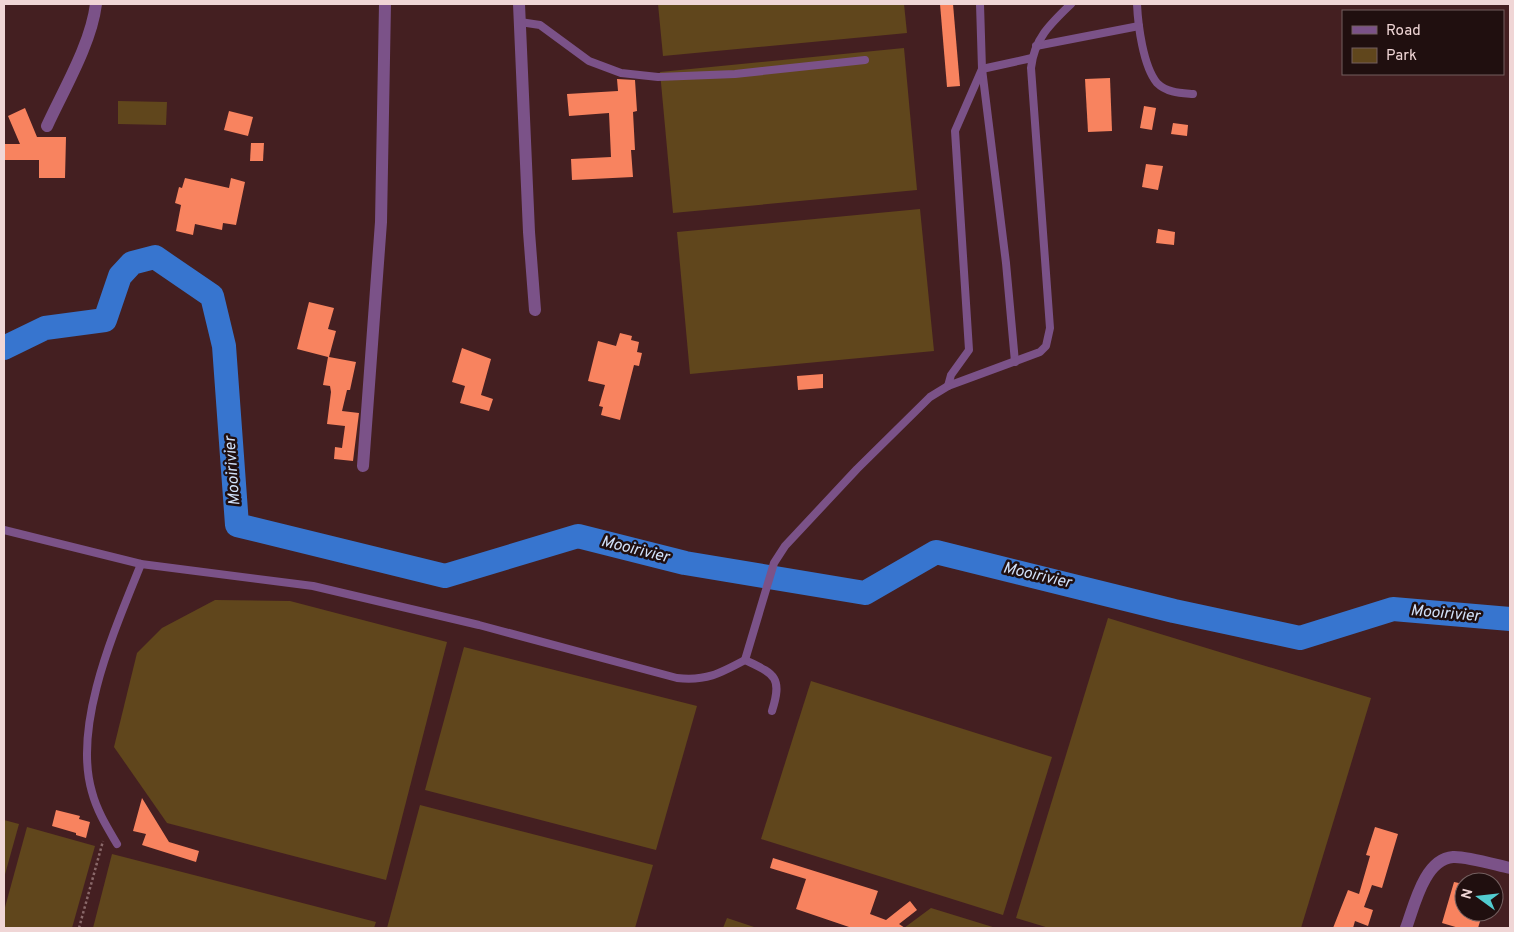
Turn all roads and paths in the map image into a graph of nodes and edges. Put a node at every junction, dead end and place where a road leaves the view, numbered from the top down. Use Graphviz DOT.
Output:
graph roads {
  1 [pos="96,4"];
  2 [pos="385,4"];
  3 [pos="519,4"];
  4 [pos="1071,4"];
  5 [pos="1137,4"];
  6 [pos="979,5"];
  7 [pos="520,22"];
  8 [pos="1138,26"];
  9 [pos="1036,46"];
  10 [pos="1032,58"];
  11 [pos="865,60"];
  12 [pos="982,69"];
  13 [pos="1193,94"];
  14 [pos="47,126"];
  15 [pos="535,310"];
  16 [pos="1015,362"];
  17 [pos="948,386"];
  18 [pos="363,466"];
  19 [pos="4,530"];
  20 [pos="141,564"];
  21 [pos="745,660"];
  22 [pos="772,711"];
  23 [pos="107,828"];
  24 [pos="116,844"];
  25 [pos="1510,868"];
  26 [pos="79,928"];
  27 [pos="1406,928"];
  1 -- 14 [label="street"];
  2 -- 18 [label="street"];
  3 -- 7 [label="street"];
  4 -- 9 [label="lane"];
  5 -- 8 [label="lane"];
  6 -- 12 [label="lane"];
  7 -- 11 [label="lane"];
  7 -- 15 [label="street"];
  8 -- 9 [label="lane"];
  8 -- 13 [label="lane"];
  9 -- 10 [label="lane"];
  10 -- 12 [label="lane"];
  10 -- 16 [label="lane"];
  12 -- 16 [label="lane"];
  12 -- 17 [label="lane"];
  16 -- 17 [label="lane"];
  17 -- 21 [label="lane"];
  19 -- 20 [label="lane"];
  20 -- 21 [label="lane"];
  20 -- 23 [label="lane"];
  21 -- 22 [label="lane"];
  23 -- 24 [label="lane"];
  23 -- 26 [label="path"];
  25 -- 27 [label="street"];
}
